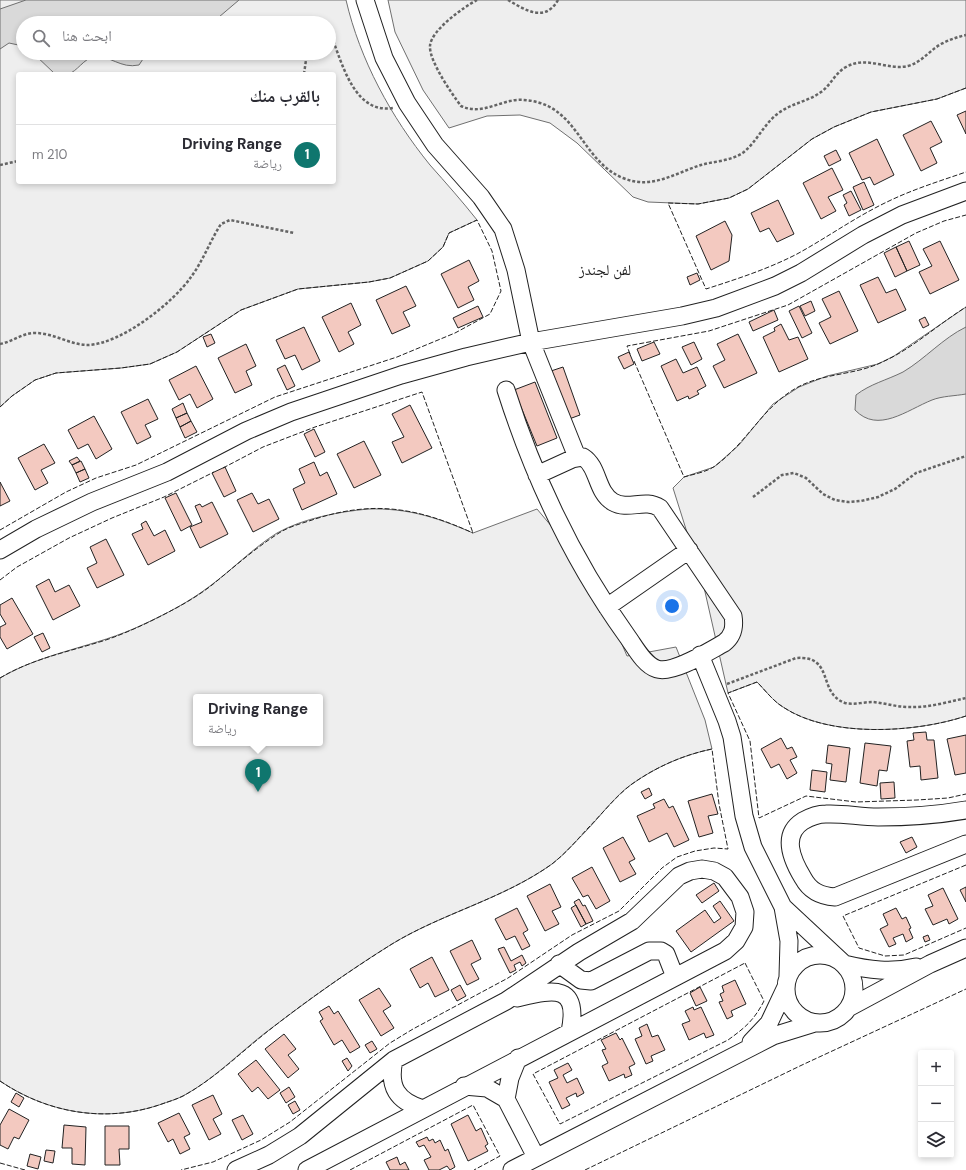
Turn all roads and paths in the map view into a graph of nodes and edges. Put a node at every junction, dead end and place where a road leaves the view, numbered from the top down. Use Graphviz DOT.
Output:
graph roads {
  1 [pos="365,0"];
  2 [pos="477,0"];
  3 [pos="508,0"];
  4 [pos="558,0"];
  5 [pos="966,35"];
  6 [pos="336,48"];
  7 [pos="306,60"];
  8 [pos="304,72"];
  9 [pos="407,103"];
  10 [pos="16,161"];
  11 [pos="0,165"];
  12 [pos="966,191"];
  13 [pos="294,233"];
  14 [pos="531,342"];
  15 [pos="0,344"];
  16 [pos="506,390"];
  17 [pos="966,456"];
  18 [pos="577,457"];
  19 [pos="537,475"];
  20 [pos="752,497"];
  21 [pos="0,550"];
  22 [pos="689,550"];
  23 [pos="607,607"];
  24 [pos="700,655"];
  25 [pos="715,688"];
  26 [pos="966,698"];
  27 [pos="966,810"];
  28 [pos="966,844"];
  29 [pos="783,907"];
  30 [pos="966,948"];
  31 [pos="843,963"];
  32 [pos="559,964"];
  33 [pos="930,964"];
  34 [pos="675,977"];
  35 [pos="787,981"];
  36 [pos="506,1001"];
  37 [pos="850,1007"];
  38 [pos="815,1023"];
  39 [pos="570,1032"];
  40 [pos="738,1055"];
  41 [pos="518,1058"];
  42 [pos="394,1060"];
  43 [pos="464,1086"];
  44 [pos="506,1099"];
  45 [pos="423,1109"];
  46 [pos="536,1157"];
  47 [pos="236,1170"];
  48 [pos="307,1170"];
  49 [pos="512,1170"];
  1 -- 9 [label="street"];
  2 -- 5 [label="path"];
  3 -- 4 [label="path"];
  6 -- 9 [label="path"];
  7 -- 8 [label="path"];
  9 -- 14 [label="street"];
  10 -- 11 [label="path"];
  12 -- 14 [label="street"];
  13 -- 15 [label="path"];
  14 -- 18 [label="street"];
  14 -- 21 [label="street"];
  16 -- 19 [label="street"];
  17 -- 20 [label="path"];
  18 -- 19 [label="street"];
  18 -- 22 [label="street"];
  19 -- 23 [label="street"];
  22 -- 23 [label="street"];
  22 -- 24 [label="street"];
  23 -- 24 [label="street"];
  24 -- 25 [label="street"];
  25 -- 26 [label="path"];
  25 -- 29 [label="street"];
  27 -- 28 [label="street"];
  29 -- 31 [label="street"];
  29 -- 35 [label="street"];
  30 -- 33 [label="street"];
  31 -- 33 [label="street"];
  31 -- 35 [label="street"];
  31 -- 37 [label="street"];
  32 -- 34 [label="street"];
  32 -- 34 [label="street"];
  32 -- 36 [label="street"];
  33 -- 37 [label="street"];
  34 -- 39 [label="street"];
  35 -- 38 [label="street"];
  35 -- 40 [label="street"];
  36 -- 39 [label="street"];
  36 -- 42 [label="street"];
  37 -- 38 [label="street"];
  38 -- 40 [label="street"];
  39 -- 41 [label="street"];
  40 -- 46 [label="street"];
  41 -- 43 [label="street"];
  41 -- 44 [label="street"];
  42 -- 45 [label="street"];
  42 -- 47 [label="street"];
  43 -- 44 [label="street"];
  43 -- 45 [label="street"];
  44 -- 46 [label="street"];
  45 -- 48 [label="street"];
  46 -- 49 [label="street"];
}
